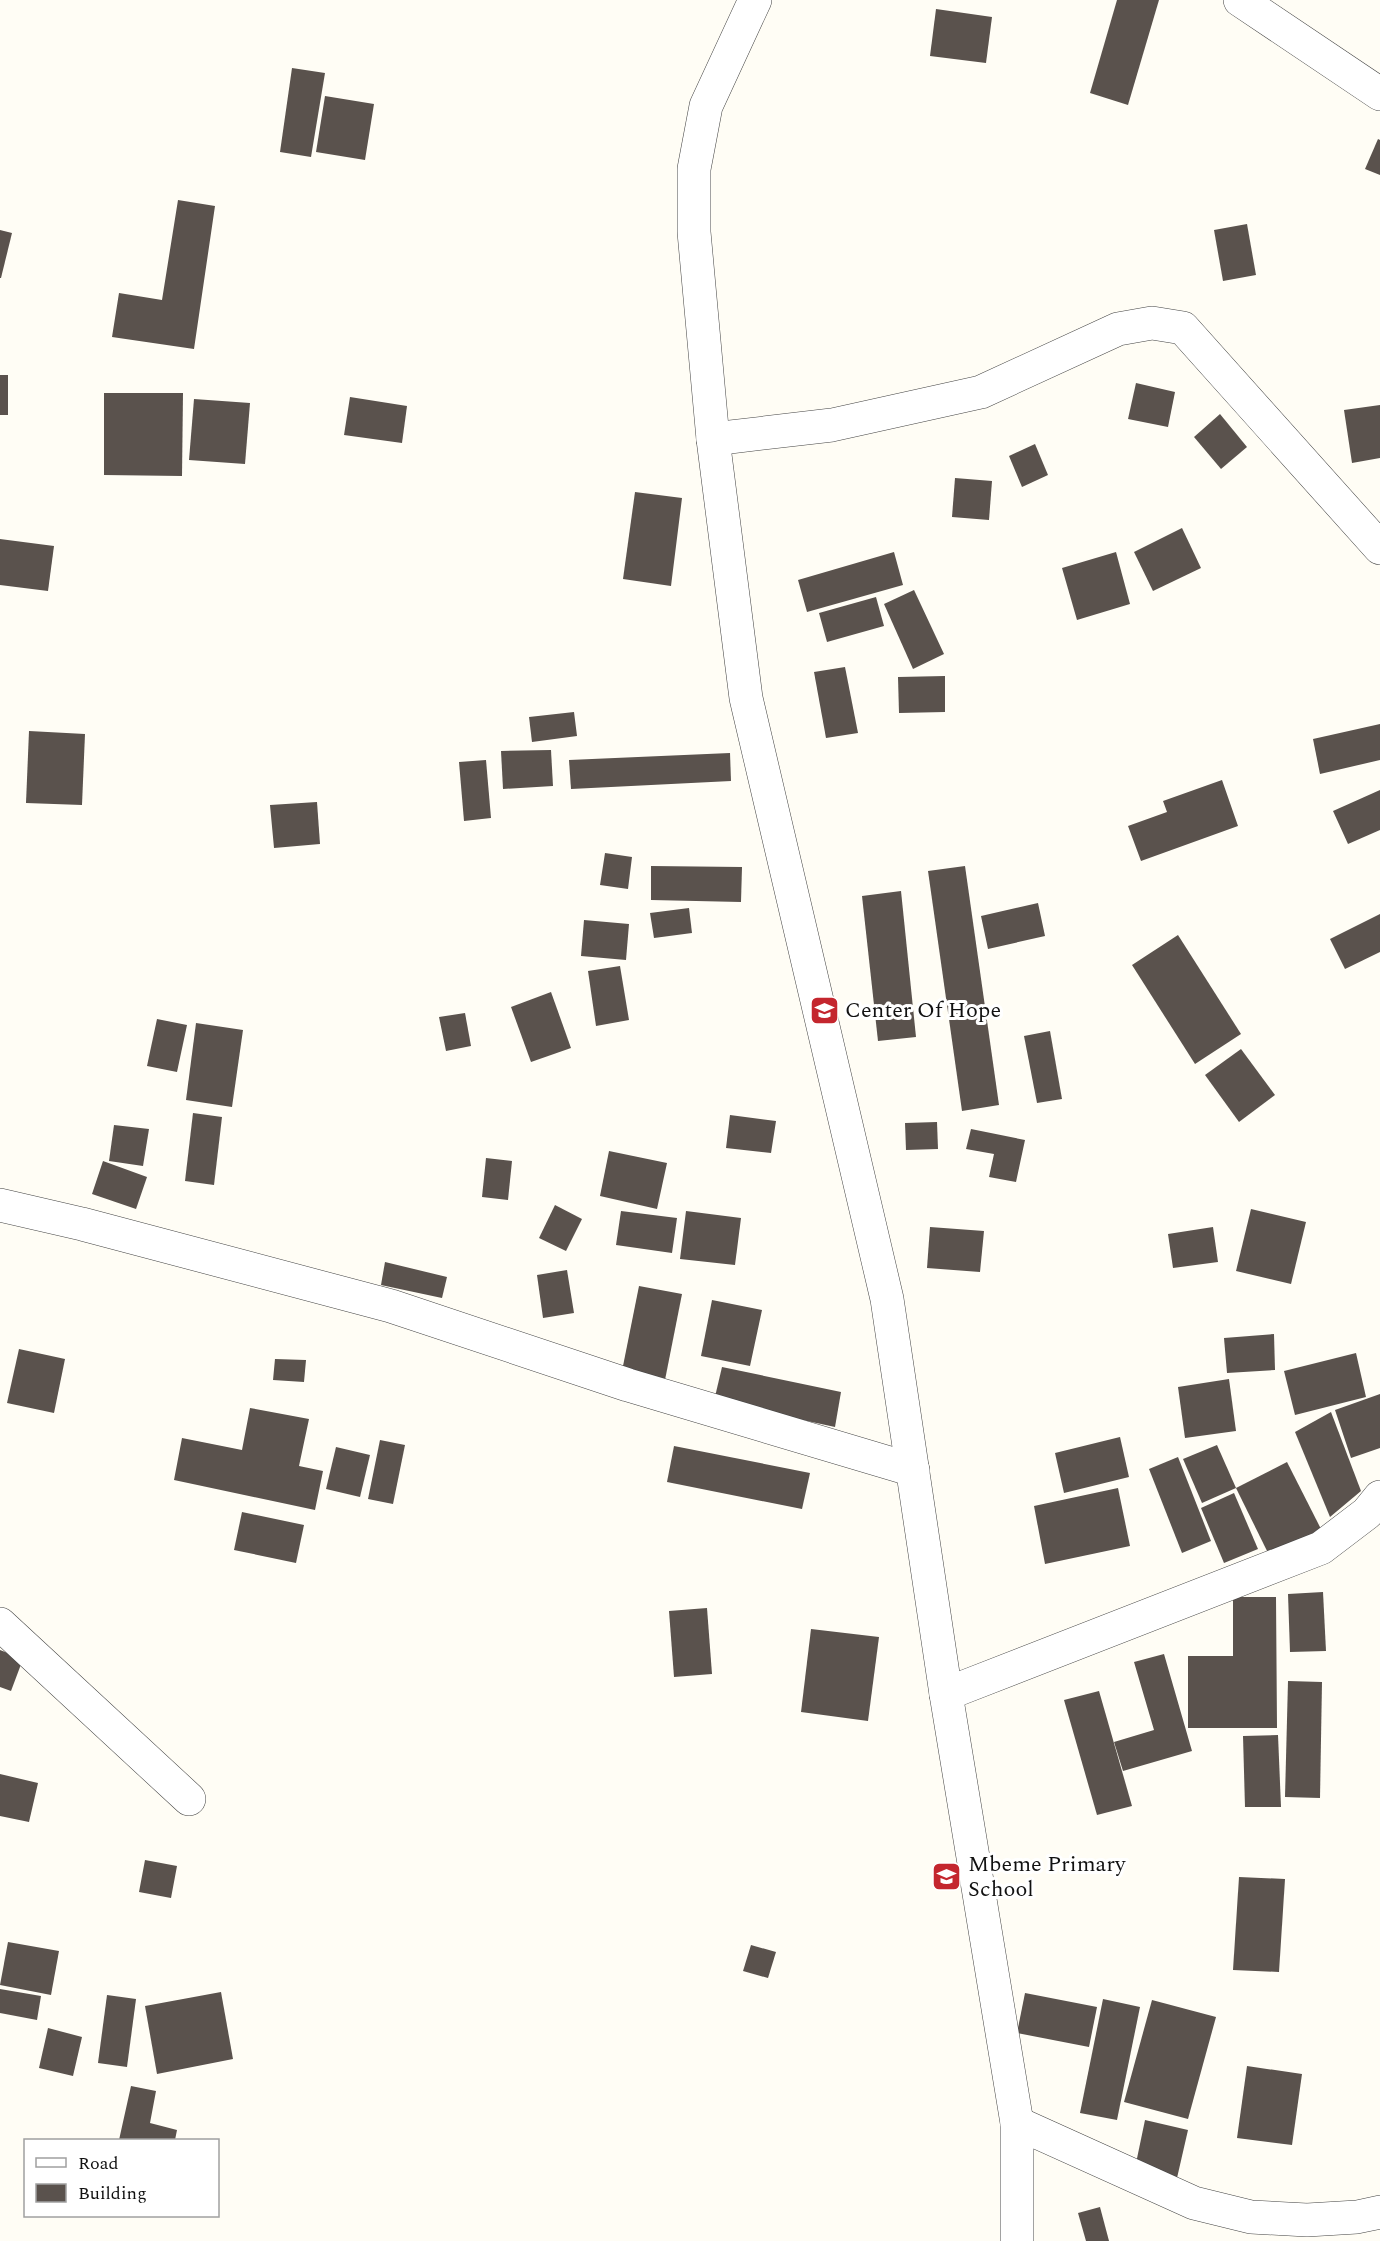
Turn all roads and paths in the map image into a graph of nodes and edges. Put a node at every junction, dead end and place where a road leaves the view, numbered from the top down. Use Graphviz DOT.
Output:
graph roads {
  1 [pos="755,0"];
  2 [pos="1240,0"];
  3 [pos="1380,94"];
  4 [pos="713,439"];
  5 [pos="1380,548"];
  6 [pos="0,1205"];
  7 [pos="913,1470"];
  8 [pos="1380,1497"];
  9 [pos="0,1624"];
  10 [pos="946,1694"];
  11 [pos="189,1799"];
  12 [pos="1017,2123"];
  13 [pos="1380,2212"];
  14 [pos="1017,2241"];
  1 -- 4 [label="street"];
  2 -- 3 [label="street"];
  4 -- 5 [label="street"];
  4 -- 7 [label="street"];
  6 -- 7 [label="street"];
  7 -- 10 [label="street"];
  8 -- 10 [label="street"];
  9 -- 11 [label="street"];
  10 -- 12 [label="street"];
  12 -- 13 [label="street"];
  12 -- 14 [label="street"];
}
